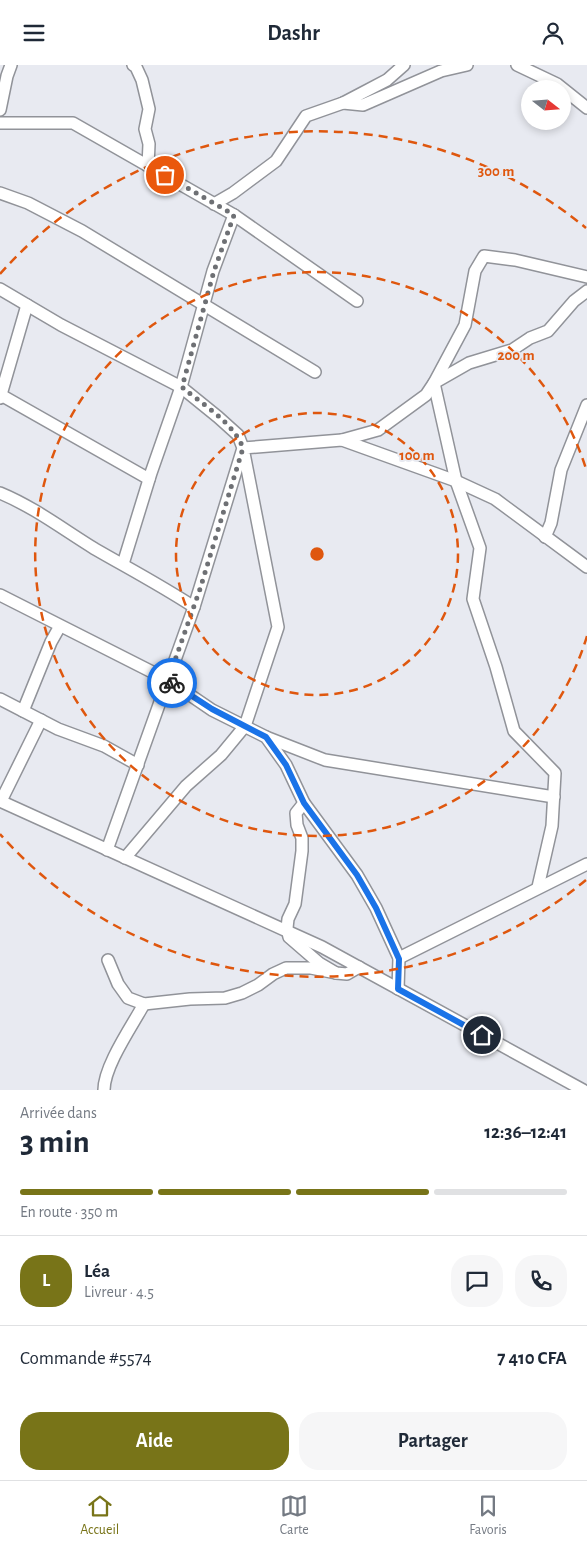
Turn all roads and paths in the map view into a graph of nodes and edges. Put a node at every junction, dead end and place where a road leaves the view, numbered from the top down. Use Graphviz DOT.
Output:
graph roads {
  1 [pos="11,65"];
  2 [pos="133,65"];
  3 [pos="404,65"];
  4 [pos="466,65"];
  5 [pos="517,65"];
  6 [pos="343,103"];
  7 [pos="587,108"];
  8 [pos="0,111"];
  9 [pos="0,123"];
  10 [pos="148,166"];
  11 [pos="0,193"];
  12 [pos="214,204"];
  13 [pos="234,215"];
  14 [pos="587,277"];
  15 [pos="0,289"];
  16 [pos="587,291"];
  17 [pos="356,301"];
  18 [pos="27,305"];
  19 [pos="204,305"];
  20 [pos="315,371"];
  21 [pos="434,383"];
  22 [pos="182,387"];
  23 [pos="1,396"];
  24 [pos="587,405"];
  25 [pos="342,440"];
  26 [pos="243,448"];
  27 [pos="149,479"];
  28 [pos="456,481"];
  29 [pos="0,493"];
  30 [pos="545,537"];
  31 [pos="123,564"];
  32 [pos="587,567"];
  33 [pos="0,595"];
  34 [pos="194,607"];
  35 [pos="60,626"];
  36 [pos="168,680"];
  37 [pos="0,699"];
  38 [pos="23,711"];
  39 [pos="41,721"];
  40 [pos="245,726"];
  41 [pos="266,737"];
  42 [pos="138,765"];
  43 [pos="554,797"];
  44 [pos="0,801"];
  45 [pos="304,803"];
  46 [pos="107,849"];
  47 [pos="125,858"];
  48 [pos="587,864"];
  49 [pos="538,887"];
  50 [pos="287,932"];
  51 [pos="399,959"];
  52 [pos="108,960"];
  53 [pos="358,967"];
  54 [pos="336,973"];
  55 [pos="398,989"];
  56 [pos="144,1004"];
  57 [pos="104,1090"];
  58 [pos="583,1090"];
  1 -- 8 [label="street"];
  2 -- 10 [label="street"];
  3 -- 6 [label="street"];
  4 -- 6 [label="street"];
  5 -- 7 [label="street"];
  6 -- 12 [label="street"];
  9 -- 10 [label="street"];
  10 -- 12 [label="street"];
  11 -- 19 [label="street"];
  12 -- 13 [label="street"];
  13 -- 17 [label="street"];
  13 -- 19 [label="street"];
  14 -- 21 [label="street"];
  15 -- 18 [label="street"];
  16 -- 21 [label="street"];
  18 -- 22 [label="street"];
  18 -- 23 [label="street"];
  19 -- 20 [label="street"];
  19 -- 22 [label="street"];
  21 -- 25 [label="street"];
  21 -- 28 [label="street"];
  22 -- 26 [label="street"];
  22 -- 27 [label="street"];
  23 -- 27 [label="street"];
  24 -- 30 [label="street"];
  25 -- 26 [label="street"];
  25 -- 28 [label="street"];
  26 -- 34 [label="street"];
  26 -- 40 [label="street"];
  27 -- 31 [label="street"];
  28 -- 30 [label="street"];
  28 -- 43 [label="street"];
  29 -- 31 [label="street"];
  30 -- 32 [label="street"];
  31 -- 34 [label="street"];
  33 -- 35 [label="street"];
  34 -- 36 [label="street"];
  35 -- 36 [label="street"];
  35 -- 38 [label="street"];
  36 -- 40 [label="street"];
  36 -- 42 [label="street"];
  37 -- 38 [label="street"];
  38 -- 39 [label="street"];
  39 -- 42 [label="street"];
  39 -- 44 [label="street"];
  40 -- 41 [label="street"];
  40 -- 47 [label="street"];
  41 -- 43 [label="street"];
  41 -- 45 [label="street"];
  42 -- 46 [label="street"];
  43 -- 49 [label="street"];
  44 -- 46 [label="street"];
  45 -- 50 [label="street"];
  45 -- 51 [label="street"];
  46 -- 47 [label="street"];
  47 -- 50 [label="street"];
  48 -- 49 [label="street"];
  49 -- 51 [label="street"];
  50 -- 53 [label="street"];
  50 -- 54 [label="street"];
  51 -- 55 [label="street"];
  52 -- 56 [label="street"];
  53 -- 54 [label="street"];
  53 -- 55 [label="street"];
  54 -- 56 [label="street"];
  55 -- 58 [label="street"];
  56 -- 57 [label="street"];
}
